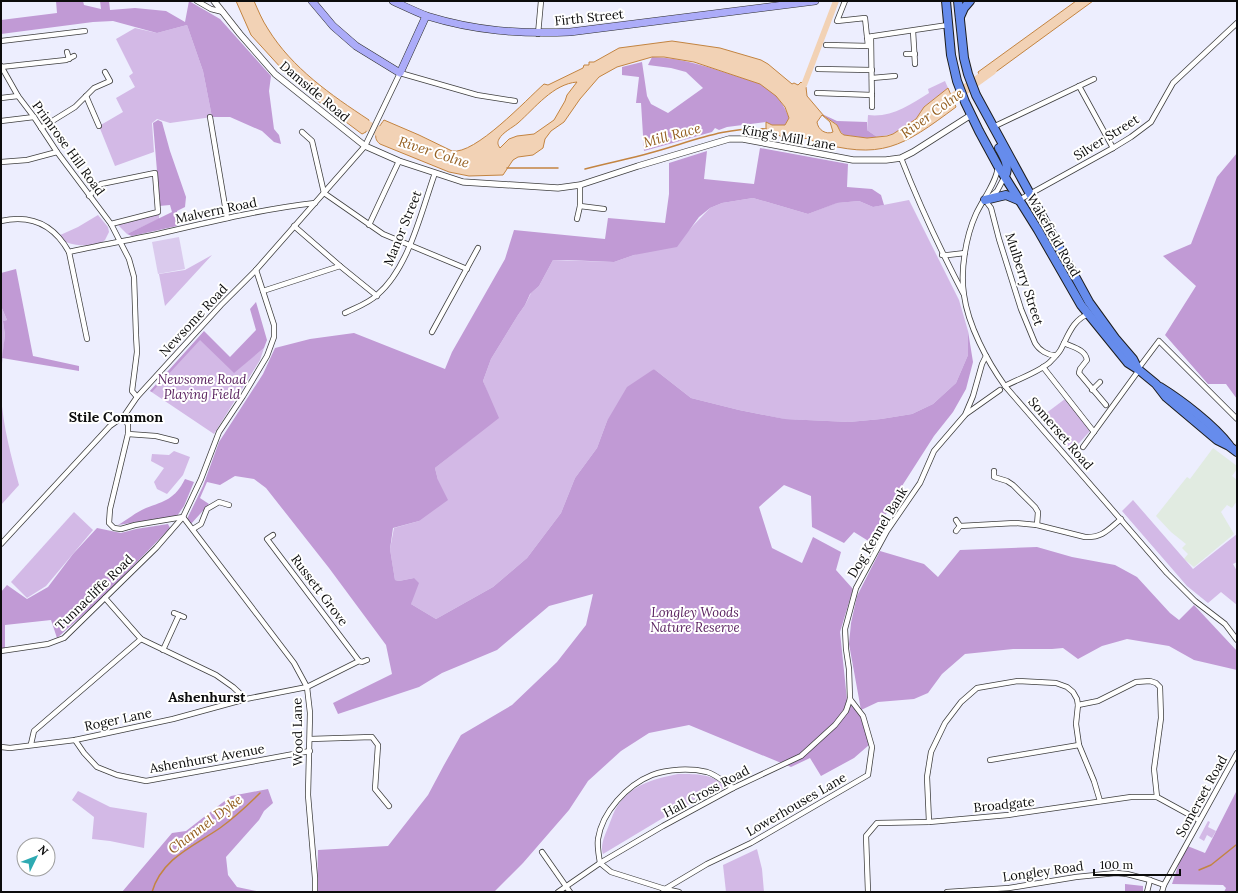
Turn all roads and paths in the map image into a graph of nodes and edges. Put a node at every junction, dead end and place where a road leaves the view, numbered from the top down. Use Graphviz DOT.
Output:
graph roads {
  1 [pos="197,1"];
  2 [pos="214,1"];
  3 [pos="312,1"];
  4 [pos="393,1"];
  5 [pos="541,1"];
  6 [pos="815,1"];
  7 [pos="845,1"];
  8 [pos="946,1"];
  9 [pos="958,1"];
  10 [pos="970,1"];
  11 [pos="224,12"];
  12 [pos="426,16"];
  13 [pos="960,17"];
  14 [pos="1237,23"];
  15 [pos="948,25"];
  16 [pos="85,31"];
  17 [pos="913,31"];
  18 [pos="538,34"];
  19 [pos="869,37"];
  20 [pos="1,41"];
  21 [pos="826,45"];
  22 [pos="870,46"];
  23 [pos="67,52"];
  24 [pos="906,54"];
  25 [pos="915,54"];
  26 [pos="916,64"];
  27 [pos="1,66"];
  28 [pos="818,69"];
  29 [pos="872,70"];
  30 [pos="105,72"];
  31 [pos="400,73"];
  32 [pos="896,76"];
  33 [pos="872,78"];
  34 [pos="1094,79"];
  35 [pos="1079,86"];
  36 [pos="817,94"];
  37 [pos="872,95"];
  38 [pos="18,96"];
  39 [pos="86,96"];
  40 [pos="1,98"];
  41 [pos="515,101"];
  42 [pos="872,106"];
  43 [pos="971,115"];
  44 [pos="34,117"];
  45 [pos="210,118"];
  46 [pos="1,122"];
  47 [pos="996,125"];
  48 [pos="99,126"];
  49 [pos="40,128"];
  50 [pos="302,132"];
  51 [pos="365,145"];
  52 [pos="1113,148"];
  53 [pos="57,152"];
  54 [pos="901,158"];
  55 [pos="399,161"];
  56 [pos="1,162"];
  57 [pos="998,166"];
  58 [pos="435,173"];
  59 [pos="1005,176"];
  60 [pos="580,185"];
  61 [pos="324,193"];
  62 [pos="1031,194"];
  63 [pos="89,196"];
  64 [pos="985,200"];
  65 [pos="1019,200"];
  66 [pos="315,203"];
  67 [pos="580,206"];
  68 [pos="604,209"];
  69 [pos="227,218"];
  70 [pos="578,219"];
  71 [pos="1,221"];
  72 [pos="112,224"];
  73 [pos="369,225"];
  74 [pos="294,226"];
  75 [pos="121,242"];
  76 [pos="410,246"];
  77 [pos="478,248"];
  78 [pos="69,252"];
  79 [pos="965,253"];
  80 [pos="942,255"];
  81 [pos="340,266"];
  82 [pos="467,269"];
  83 [pos="256,270"];
  84 [pos="263,291"];
  85 [pos="964,294"];
  86 [pos="377,296"];
  87 [pos="345,313"];
  88 [pos="1087,314"];
  89 [pos="1098,314"];
  90 [pos="432,332"];
  91 [pos="87,339"];
  92 [pos="1064,344"];
  93 [pos="1056,355"];
  94 [pos="986,356"];
  95 [pos="1043,367"];
  96 [pos="1138,369"];
  97 [pos="1100,382"];
  98 [pos="1005,386"];
  99 [pos="1000,390"];
  100 [pos="1092,390"];
  101 [pos="137,397"];
  102 [pos="1106,405"];
  103 [pos="965,415"];
  104 [pos="124,416"];
  105 [pos="1237,419"];
  106 [pos="1094,432"];
  107 [pos="128,434"];
  108 [pos="176,441"];
  109 [pos="1083,447"];
  110 [pos="1237,452"];
  111 [pos="994,471"];
  112 [pos="994,477"];
  113 [pos="990,481"];
  114 [pos="228,505"];
  115 [pos="183,517"];
  116 [pos="956,520"];
  117 [pos="1121,520"];
  118 [pos="960,526"];
  119 [pos="1037,526"];
  120 [pos="193,529"];
  121 [pos="956,531"];
  122 [pos="273,535"];
  123 [pos="1,544"];
  124 [pos="105,598"];
  125 [pos="174,613"];
  126 [pos="140,639"];
  127 [pos="1237,640"];
  128 [pos="163,650"];
  129 [pos="1,651"];
  130 [pos="367,660"];
  131 [pos="359,661"];
  132 [pos="307,686"];
  133 [pos="246,698"];
  134 [pos="850,699"];
  135 [pos="1078,705"];
  136 [pos="310,739"];
  137 [pos="75,740"];
  138 [pos="31,744"];
  139 [pos="1079,745"];
  140 [pos="1,747"];
  141 [pos="310,751"];
  142 [pos="1237,753"];
  143 [pos="990,760"];
  144 [pos="733,788"];
  145 [pos="1157,797"];
  146 [pos="1100,801"];
  147 [pos="389,806"];
  148 [pos="1199,820"];
  149 [pos="929,822"];
  150 [pos="542,852"];
  151 [pos="600,863"];
  152 [pos="1150,880"];
  153 [pos="1164,885"];
  154 [pos="566,886"];
  155 [pos="664,891"];
  156 [pos="315,892"];
  157 [pos="558,892"];
  158 [pos="570,892"];
  159 [pos="679,892"];
  160 [pos="868,892"];
  161 [pos="947,892"];
  162 [pos="1147,892"];
  163 [pos="1162,892"];
  1 -- 11 [label="street"];
  2 -- 11 [label="street, Damside Road"];
  3 -- 31 [label="main road"];
  4 -- 12 [label="main road, Firth Street"];
  5 -- 18 [label="street"];
  6 -- 18 [label="main road, Firth Street"];
  7 -- 19 [label="street"];
  8 -- 15 [label="highway"];
  9 -- 13 [label="highway"];
  10 -- 13 [label="highway"];
  11 -- 51 [label="street, Damside Road"];
  12 -- 18 [label="main road, Firth Street"];
  12 -- 31 [label="main road"];
  13 -- 47 [label="highway, Wakefield Road"];
  14 -- 52 [label="street, Silver Street"];
  15 -- 17 [label="street"];
  15 -- 43 [label="highway, Wakefield Road"];
  16 -- 20 [label="street"];
  17 -- 19 [label="street"];
  17 -- 25 [label="street"];
  19 -- 22 [label="street"];
  21 -- 22 [label="street"];
  22 -- 29 [label="street"];
  23 -- 27 [label="street"];
  24 -- 25 [label="street"];
  25 -- 26 [label="street"];
  27 -- 38 [label="street, Primrose Hill Road"];
  28 -- 29 [label="street"];
  29 -- 33 [label="street"];
  30 -- 39 [label="street"];
  31 -- 41 [label="street"];
  31 -- 51 [label="street, Newsome Road"];
  32 -- 33 [label="street"];
  33 -- 37 [label="street"];
  34 -- 35 [label="street"];
  35 -- 47 [label="street"];
  35 -- 52 [label="street"];
  36 -- 37 [label="street"];
  37 -- 42 [label="street"];
  38 -- 40 [label="street"];
  38 -- 44 [label="street, Primrose Hill Road"];
  39 -- 48 [label="street"];
  39 -- 49 [label="street"];
  43 -- 54 [label="street, King's Mill Lane"];
  43 -- 57 [label="highway, Wakefield Road"];
  44 -- 46 [label="street"];
  44 -- 49 [label="street, Primrose Hill Road"];
  45 -- 69 [label="street"];
  47 -- 59 [label="highway"];
  47 -- 62 [label="highway, Wakefield Road"];
  49 -- 53 [label="street, Primrose Hill Road"];
  50 -- 61 [label="street"];
  51 -- 55 [label="street, King's Mill Lane"];
  51 -- 61 [label="street, Newsome Road"];
  52 -- 62 [label="street, Silver Street"];
  53 -- 56 [label="street"];
  53 -- 63 [label="street, Primrose Hill Road"];
  54 -- 60 [label="street, King's Mill Lane"];
  54 -- 80 [label="street"];
  55 -- 58 [label="street, King's Mill Lane"];
  55 -- 73 [label="street"];
  57 -- 59 [label="highway, Wakefield Road"];
  57 -- 64 [label="street, Somerset Road"];
  58 -- 60 [label="street, King's Mill Lane"];
  58 -- 76 [label="street, Manor Street"];
  59 -- 64 [label="street, Somerset Road"];
  59 -- 65 [label="highway, Wakefield Road"];
  60 -- 67 [label="street"];
  61 -- 66 [label="street, Newsome Road"];
  61 -- 73 [label="street"];
  62 -- 65 [label="street, Silver Street"];
  62 -- 89 [label="highway, Wakefield Road"];
  63 -- 72 [label="street, Primrose Hill Road"];
  63 -- 72 [label="street"];
  64 -- 65 [label="highway"];
  64 -- 79 [label="street, Somerset Road"];
  64 -- 93 [label="street, Mulberry Street"];
  65 -- 88 [label="highway, Wakefield Road"];
  66 -- 69 [label="street, Malvern Road"];
  66 -- 74 [label="street, Newsome Road"];
  67 -- 68 [label="street"];
  67 -- 70 [label="street"];
  69 -- 75 [label="street, Malvern Road"];
  71 -- 78 [label="street"];
  72 -- 75 [label="street, Primrose Hill Road"];
  73 -- 76 [label="street"];
  74 -- 81 [label="street"];
  74 -- 83 [label="street, Newsome Road"];
  75 -- 78 [label="street, Malvern Road"];
  75 -- 101 [label="street, Primrose Hill Road"];
  76 -- 82 [label="street"];
  76 -- 86 [label="street, Manor Street"];
  77 -- 82 [label="street"];
  78 -- 91 [label="street"];
  79 -- 80 [label="street"];
  79 -- 85 [label="street, Somerset Road"];
  80 -- 85 [label="street"];
  81 -- 84 [label="street"];
  81 -- 86 [label="street"];
  82 -- 90 [label="street"];
  83 -- 84 [label="street, Tunnacliffe Road"];
  83 -- 101 [label="street, Newsome Road"];
  84 -- 115 [label="street, Tunnacliffe Road"];
  85 -- 94 [label="street, Somerset Road"];
  86 -- 87 [label="street, Manor Street"];
  88 -- 89 [label="street"];
  88 -- 92 [label="street"];
  88 -- 96 [label="highway, Wakefield Road"];
  89 -- 96 [label="highway, Wakefield Road"];
  92 -- 93 [label="street"];
  92 -- 100 [label="street"];
  93 -- 95 [label="street"];
  94 -- 98 [label="street, Somerset Road"];
  94 -- 103 [label="street, Dog Kennel Bank"];
  95 -- 98 [label="street"];
  95 -- 106 [label="street"];
  96 -- 105 [label="street"];
  96 -- 106 [label="street"];
  96 -- 110 [label="highway, Wakefield Road"];
  97 -- 100 [label="street"];
  98 -- 117 [label="street, Somerset Road"];
  99 -- 103 [label="street, Dog Kennel Bank"];
  100 -- 102 [label="street"];
  101 -- 104 [label="street, Newsome Road"];
  103 -- 134 [label="street, Dog Kennel Bank"];
  104 -- 107 [label="street"];
  104 -- 123 [label="street, Newsome Road"];
  106 -- 109 [label="street"];
  107 -- 108 [label="street"];
  107 -- 115 [label="street"];
  111 -- 112 [label="street"];
  112 -- 113 [label="street"];
  112 -- 119 [label="street"];
  114 -- 120 [label="street"];
  115 -- 120 [label="street, Wood Lane"];
  115 -- 124 [label="street, Tunnacliffe Road"];
  116 -- 118 [label="street"];
  117 -- 119 [label="street"];
  117 -- 127 [label="street, Somerset Road"];
  118 -- 119 [label="street"];
  118 -- 121 [label="street"];
  120 -- 132 [label="street, Wood Lane"];
  122 -- 131 [label="street, Russett Grove"];
  124 -- 126 [label="street"];
  124 -- 129 [label="street, Tunnacliffe Road"];
  125 -- 128 [label="street"];
  126 -- 128 [label="street"];
  126 -- 138 [label="street"];
  128 -- 133 [label="street"];
  130 -- 131 [label="street, Roger Lane"];
  131 -- 132 [label="street, Roger Lane"];
  132 -- 133 [label="street, Roger Lane"];
  132 -- 136 [label="street, Wood Lane"];
  133 -- 137 [label="street, Roger Lane"];
  134 -- 144 [label="street, Hall Cross Road"];
  134 -- 155 [label="street, Lowerhouses Lane"];
  135 -- 139 [label="street"];
  135 -- 145 [label="street"];
  135 -- 149 [label="street"];
  136 -- 141 [label="street, Wood Lane"];
  136 -- 147 [label="street"];
  137 -- 138 [label="street, Roger Lane"];
  137 -- 141 [label="street, Ashenhurst Avenue"];
  138 -- 140 [label="street, Roger Lane"];
  139 -- 143 [label="street"];
  139 -- 146 [label="street"];
  141 -- 156 [label="street, Wood Lane"];
  142 -- 148 [label="street, Somerset Road"];
  144 -- 151 [label="street, Hall Cross Road"];
  144 -- 151 [label="street"];
  145 -- 146 [label="street, Broadgate"];
  145 -- 148 [label="street, Broadgate"];
  146 -- 149 [label="street, Broadgate"];
  148 -- 153 [label="street, Somerset Road"];
  149 -- 160 [label="street, Broadgate"];
  150 -- 154 [label="street"];
  151 -- 154 [label="street, Hall Cross Road"];
  151 -- 155 [label="street"];
  152 -- 153 [label="street, Longley Road"];
  152 -- 161 [label="street, Longley Road"];
  152 -- 162 [label="street"];
  153 -- 163 [label="street, Somerset Road"];
  154 -- 157 [label="street, Hall Cross Road"];
  154 -- 158 [label="street"];
  155 -- 159 [label="street"];
}
